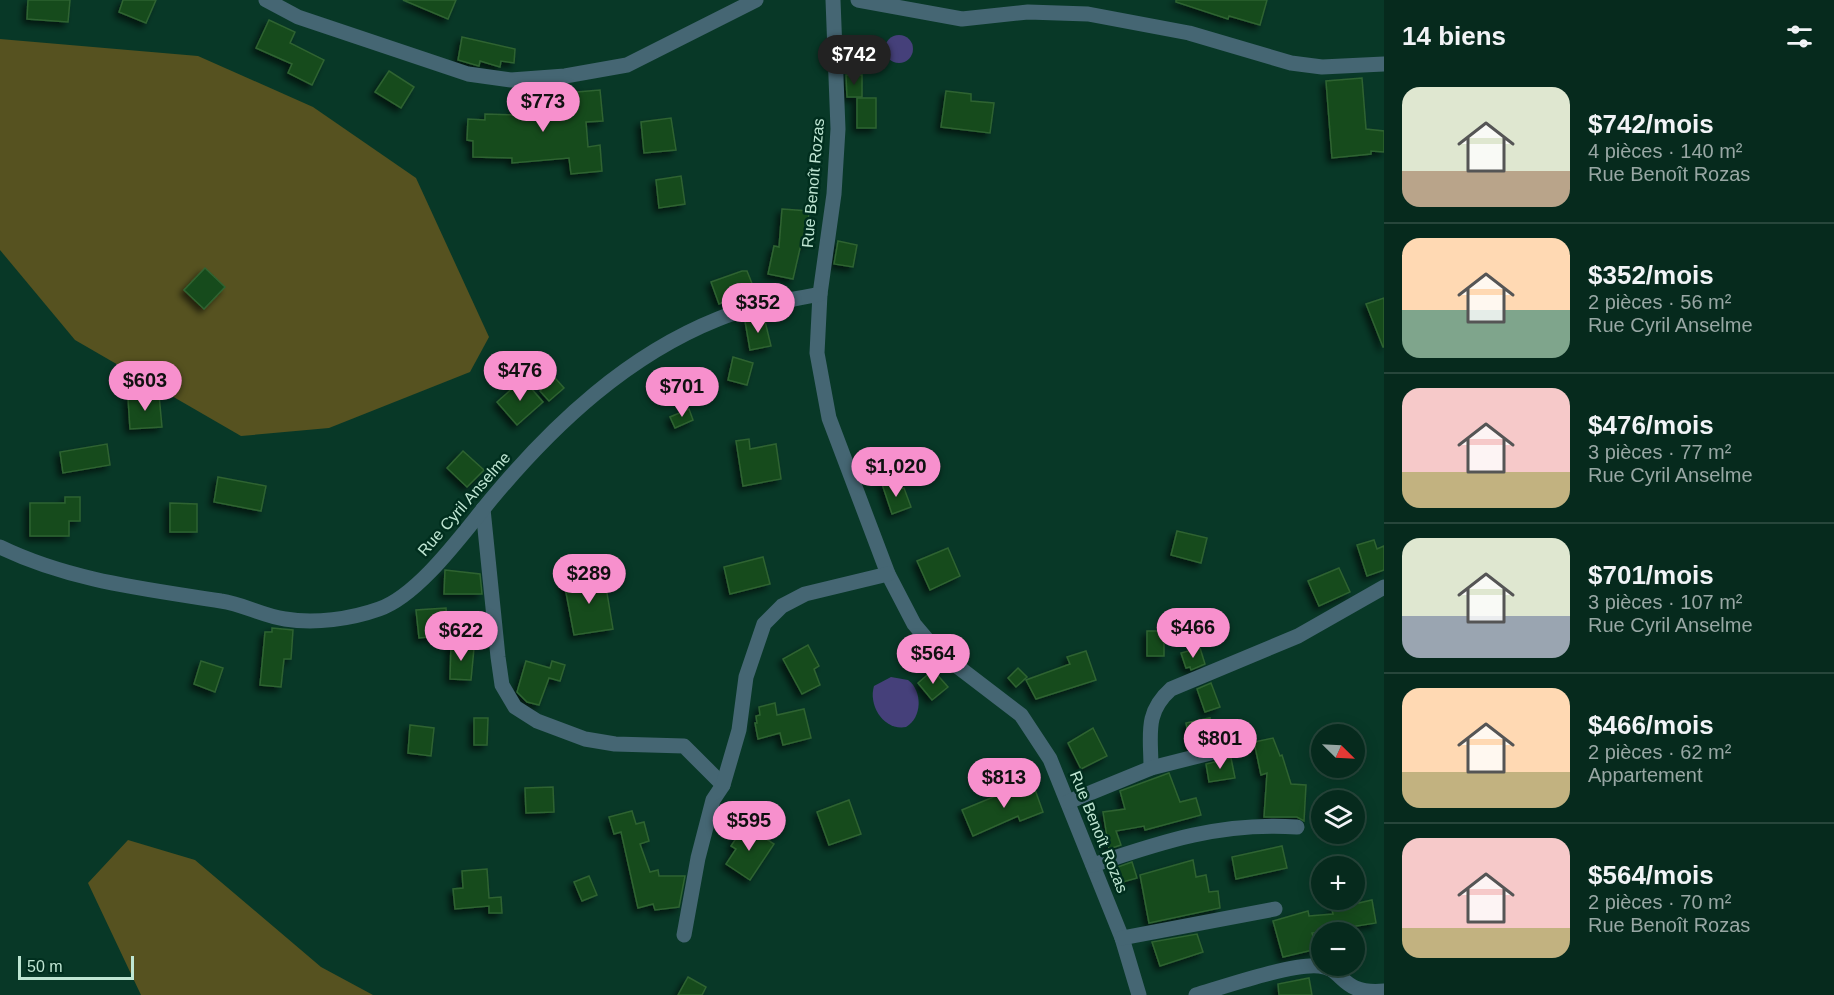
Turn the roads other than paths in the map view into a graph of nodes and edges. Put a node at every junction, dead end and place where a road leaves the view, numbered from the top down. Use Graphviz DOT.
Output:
graph roads {
  1 [pos="266,0"];
  2 [pos="756,0"];
  3 [pos="833,0"];
  4 [pos="858,0"];
  5 [pos="1384,64"];
  6 [pos="820,294"];
  7 [pos="483,509"];
  8 [pos="0,547"];
  9 [pos="888,574"];
  10 [pos="1384,587"];
  11 [pos="1242,745"];
  12 [pos="1151,768"];
  13 [pos="723,784"];
  14 [pos="1068,802"];
  15 [pos="1297,827"];
  16 [pos="1093,865"];
  17 [pos="1275,909"];
  18 [pos="684,935"];
  19 [pos="1122,938"];
  20 [pos="1384,991"];
  21 [pos="1139,995"];
  22 [pos="1196,995"];
  1 -- 2 [label="street"];
  3 -- 6 [label="street, Rue Benoît Rozas"];
  4 -- 5 [label="street"];
  6 -- 7 [label="street, Rue Cyril Anselme"];
  6 -- 9 [label="street, Rue Benoît Rozas"];
  7 -- 8 [label="street, Rue Cyril Anselme"];
  7 -- 13 [label="street"];
  9 -- 13 [label="street"];
  9 -- 14 [label="street, Rue Benoît Rozas"];
  10 -- 12 [label="street"];
  11 -- 12 [label="street"];
  12 -- 14 [label="street"];
  13 -- 18 [label="street"];
  14 -- 16 [label="street, Rue Benoît Rozas"];
  15 -- 16 [label="street"];
  16 -- 19 [label="street, Rue Benoît Rozas"];
  17 -- 19 [label="street"];
  19 -- 21 [label="street, Rue Benoît Rozas"];
  20 -- 22 [label="street"];
}
